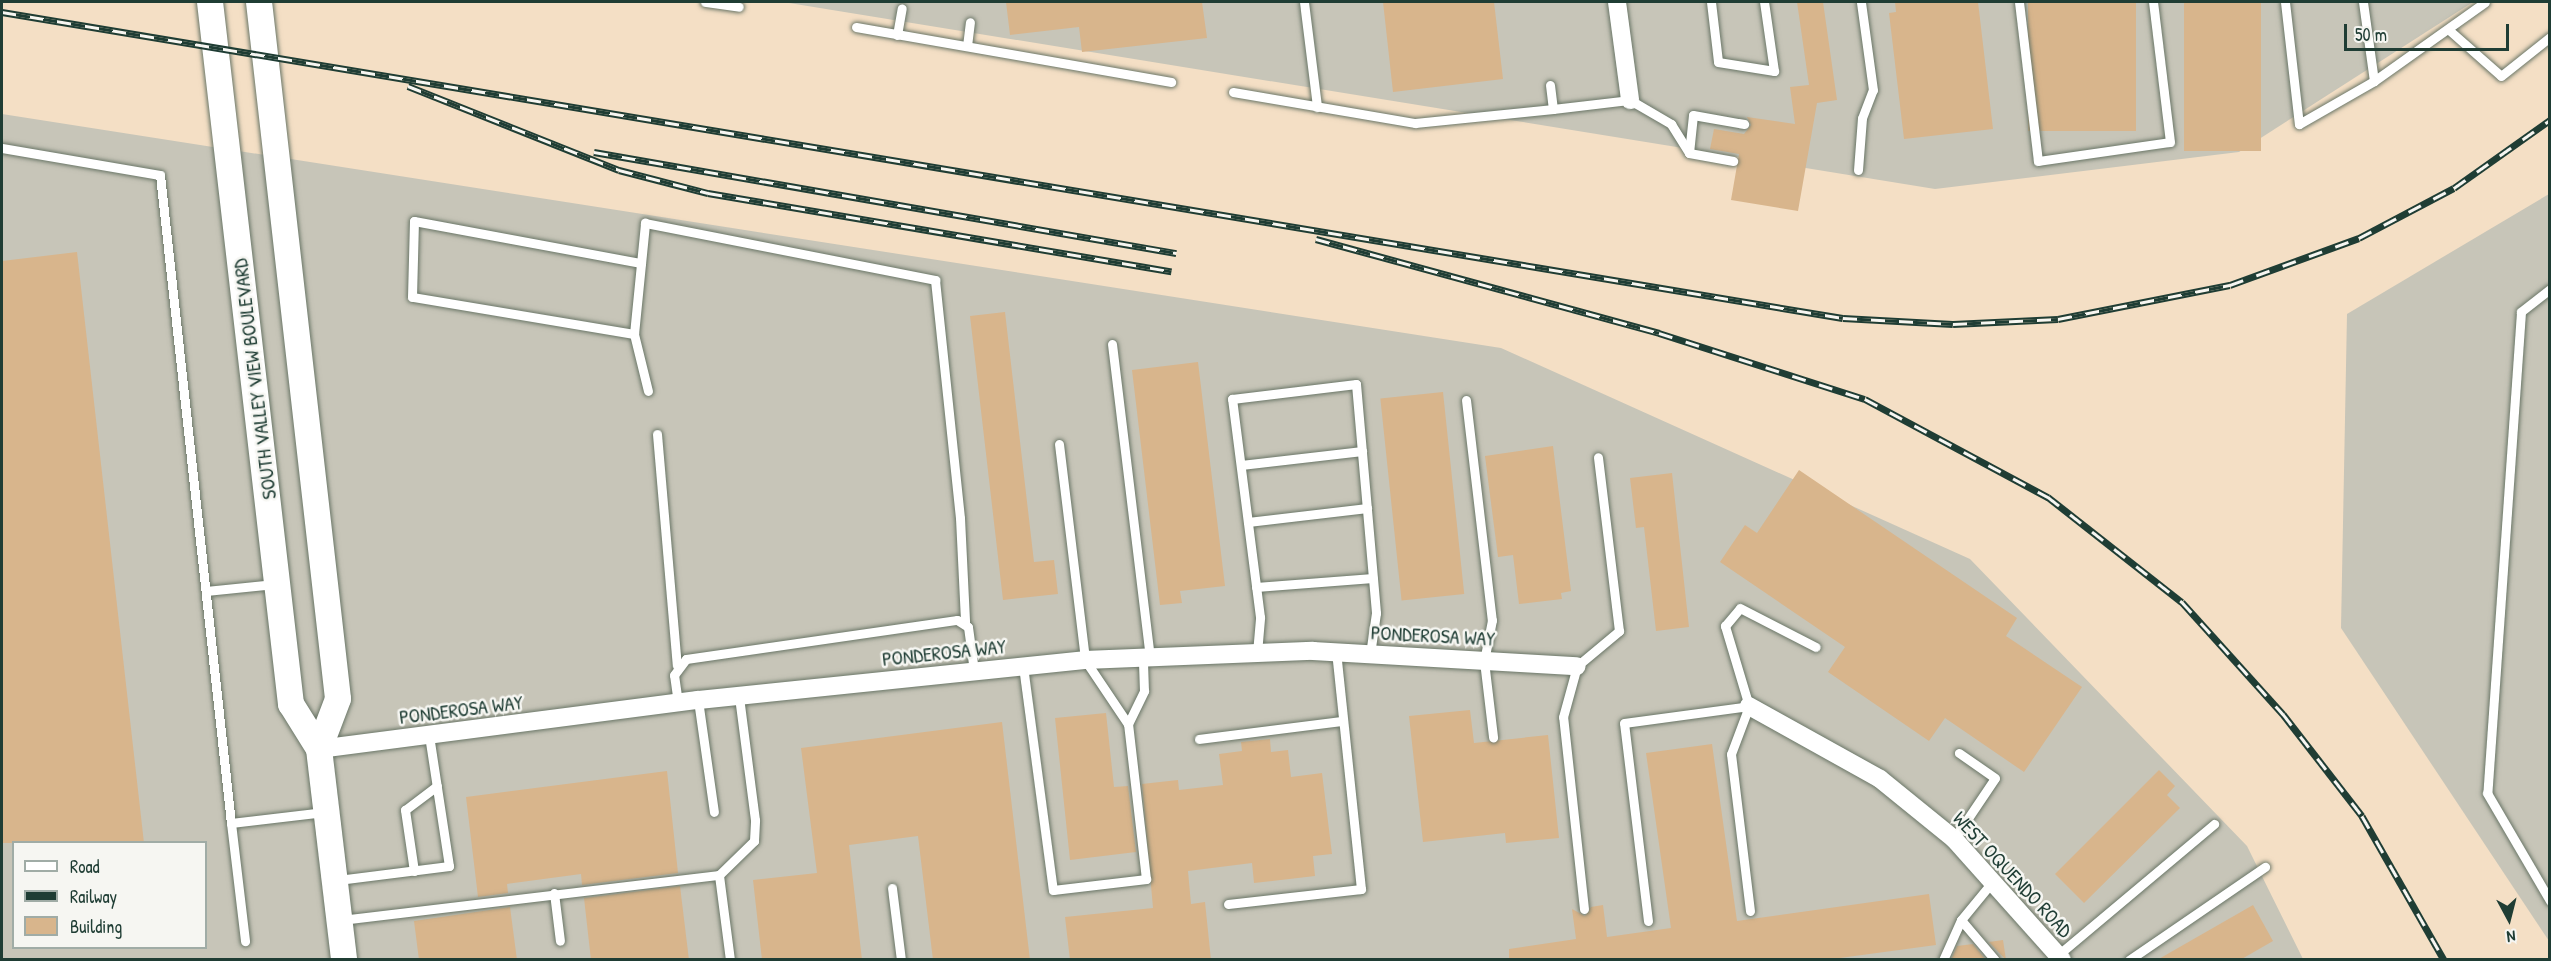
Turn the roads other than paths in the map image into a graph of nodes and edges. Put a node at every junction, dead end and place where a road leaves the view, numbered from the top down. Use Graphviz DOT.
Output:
graph roads {
  1 [pos="210,2"];
  2 [pos="259,2"];
  3 [pos="705,2"];
  4 [pos="1304,2"];
  5 [pos="1617,2"];
  6 [pos="1711,2"];
  7 [pos="1764,2"];
  8 [pos="1861,2"];
  9 [pos="2019,2"];
  10 [pos="2153,2"];
  11 [pos="2285,2"];
  12 [pos="2363,2"];
  13 [pos="2485,2"];
  14 [pos="740,8"];
  15 [pos="902,9"];
  16 [pos="970,22"];
  17 [pos="856,27"];
  18 [pos="2450,30"];
  19 [pos="897,34"];
  20 [pos="2550,37"];
  21 [pos="967,46"];
  22 [pos="2374,81"];
  23 [pos="1171,82"];
  24 [pos="1550,85"];
  25 [pos="1233,92"];
  26 [pos="1630,100"];
  27 [pos="1317,107"];
  28 [pos="1553,110"];
  29 [pos="1744,124"];
  30 [pos="2,147"];
  31 [pos="1689,153"];
  32 [pos="1733,161"];
  33 [pos="1858,170"];
  34 [pos="641,263"];
  35 [pos="2550,289"];
  36 [pos="634,334"];
  37 [pos="1112,344"];
  38 [pos="648,391"];
  39 [pos="1466,400"];
  40 [pos="657,434"];
  41 [pos="1059,444"];
  42 [pos="1362,450"];
  43 [pos="1598,457"];
  44 [pos="1241,465"];
  45 [pos="1367,508"];
  46 [pos="1248,522"];
  47 [pos="1373,578"];
  48 [pos="277,583"];
  49 [pos="1256,587"];
  50 [pos="206,591"];
  51 [pos="965,622"];
  52 [pos="1816,647"];
  53 [pos="1336,652"];
  54 [pos="1257,653"];
  55 [pos="1370,654"];
  56 [pos="1147,658"];
  57 [pos="1086,660"];
  58 [pos="1484,661"];
  59 [pos="678,665"];
  60 [pos="1023,666"];
  61 [pos="1577,666"];
  62 [pos="974,671"];
  63 [pos="740,696"];
  64 [pos="698,700"];
  65 [pos="678,703"];
  66 [pos="1749,706"];
  67 [pos="1341,721"];
  68 [pos="1128,724"];
  69 [pos="429,736"];
  70 [pos="1493,737"];
  71 [pos="1199,739"];
  72 [pos="319,749"];
  73 [pos="1959,753"];
  74 [pos="437,786"];
  75 [pos="326,812"];
  76 [pos="714,812"];
  77 [pos="231,823"];
  78 [pos="2214,824"];
  79 [pos="1954,839"];
  80 [pos="2265,867"];
  81 [pos="414,871"];
  82 [pos="719,875"];
  83 [pos="334,881"];
  84 [pos="1993,881"];
  85 [pos="892,888"];
  86 [pos="555,893"];
  87 [pos="2550,901"];
  88 [pos="1228,904"];
  89 [pos="1584,909"];
  90 [pos="1750,911"];
  91 [pos="339,920"];
  92 [pos="1961,920"];
  93 [pos="1648,921"];
  94 [pos="245,941"];
  95 [pos="560,941"];
  96 [pos="2060,957"];
  97 [pos="344,960"];
  98 [pos="730,960"];
  99 [pos="901,960"];
  100 [pos="1943,960"];
  101 [pos="1995,960"];
  102 [pos="2129,960"];
  1 -- 48 [label="main road, SOUTH VALLEY VIEW BOULEVARD"];
  2 -- 72 [label="main road, SOUTH VALLEY VIEW BOULEVARD"];
  3 -- 14 [label="lane"];
  4 -- 27 [label="lane"];
  5 -- 26 [label="street"];
  6 -- 7 [label="lane"];
  8 -- 33 [label="lane"];
  9 -- 10 [label="lane"];
  11 -- 22 [label="lane"];
  12 -- 22 [label="lane"];
  13 -- 18 [label="lane"];
  15 -- 19 [label="lane"];
  16 -- 21 [label="lane"];
  17 -- 19 [label="lane"];
  18 -- 20 [label="lane"];
  18 -- 22 [label="lane"];
  19 -- 21 [label="lane"];
  21 -- 23 [label="lane"];
  24 -- 28 [label="lane"];
  25 -- 27 [label="lane"];
  26 -- 28 [label="lane"];
  26 -- 31 [label="lane"];
  27 -- 28 [label="lane"];
  29 -- 31 [label="lane"];
  30 -- 50 [label="lane"];
  31 -- 32 [label="lane"];
  34 -- 36 [label="lane"];
  34 -- 36 [label="lane"];
  34 -- 51 [label="lane"];
  35 -- 87 [label="lane"];
  36 -- 38 [label="lane"];
  37 -- 56 [label="lane"];
  39 -- 58 [label="lane"];
  40 -- 59 [label="lane"];
  41 -- 57 [label="lane"];
  42 -- 44 [label="lane"];
  42 -- 44 [label="lane"];
  42 -- 45 [label="lane"];
  43 -- 61 [label="lane"];
  44 -- 46 [label="lane"];
  45 -- 46 [label="lane"];
  45 -- 47 [label="lane"];
  46 -- 49 [label="lane"];
  47 -- 49 [label="lane"];
  47 -- 55 [label="lane"];
  48 -- 50 [label="lane"];
  48 -- 72 [label="main road, SOUTH VALLEY VIEW BOULEVARD"];
  49 -- 54 [label="lane"];
  50 -- 77 [label="lane"];
  51 -- 59 [label="lane"];
  51 -- 62 [label="lane"];
  52 -- 66 [label="lane"];
  53 -- 54 [label="street, PONDEROSA WAY"];
  53 -- 55 [label="street, PONDEROSA WAY"];
  53 -- 67 [label="lane"];
  54 -- 56 [label="street, PONDEROSA WAY"];
  55 -- 58 [label="street, PONDEROSA WAY"];
  56 -- 57 [label="street, PONDEROSA WAY"];
  56 -- 68 [label="lane"];
  57 -- 60 [label="street, PONDEROSA WAY"];
  57 -- 68 [label="lane"];
  58 -- 61 [label="street, PONDEROSA WAY"];
  58 -- 70 [label="lane"];
  59 -- 65 [label="lane"];
  60 -- 62 [label="street, PONDEROSA WAY"];
  60 -- 68 [label="lane"];
  61 -- 89 [label="lane"];
  62 -- 63 [label="street, PONDEROSA WAY"];
  63 -- 64 [label="street, PONDEROSA WAY"];
  63 -- 82 [label="lane"];
  64 -- 65 [label="street, PONDEROSA WAY"];
  64 -- 76 [label="lane"];
  65 -- 69 [label="street, PONDEROSA WAY"];
  66 -- 79 [label="street, WEST OQUENDO ROAD"];
  66 -- 90 [label="lane"];
  66 -- 93 [label="lane"];
  67 -- 71 [label="lane"];
  67 -- 88 [label="lane"];
  69 -- 72 [label="street, PONDEROSA WAY"];
  69 -- 74 [label="lane"];
  72 -- 75 [label="main road, SOUTH VALLEY VIEW BOULEVARD"];
  73 -- 79 [label="lane"];
  74 -- 81 [label="lane"];
  74 -- 81 [label="lane"];
  75 -- 77 [label="lane"];
  75 -- 83 [label="main road, SOUTH VALLEY VIEW BOULEVARD"];
  77 -- 94 [label="lane"];
  78 -- 96 [label="lane"];
  79 -- 84 [label="street, WEST OQUENDO ROAD"];
  80 -- 102 [label="lane"];
  81 -- 83 [label="lane"];
  82 -- 86 [label="lane"];
  82 -- 98 [label="lane"];
  83 -- 91 [label="main road, SOUTH VALLEY VIEW BOULEVARD"];
  84 -- 92 [label="lane"];
  84 -- 96 [label="street, WEST OQUENDO ROAD"];
  85 -- 99 [label="lane"];
  86 -- 91 [label="lane"];
  86 -- 95 [label="lane"];
  91 -- 97 [label="main road, SOUTH VALLEY VIEW BOULEVARD"];
  92 -- 100 [label="lane"];
  92 -- 101 [label="lane"];
}
